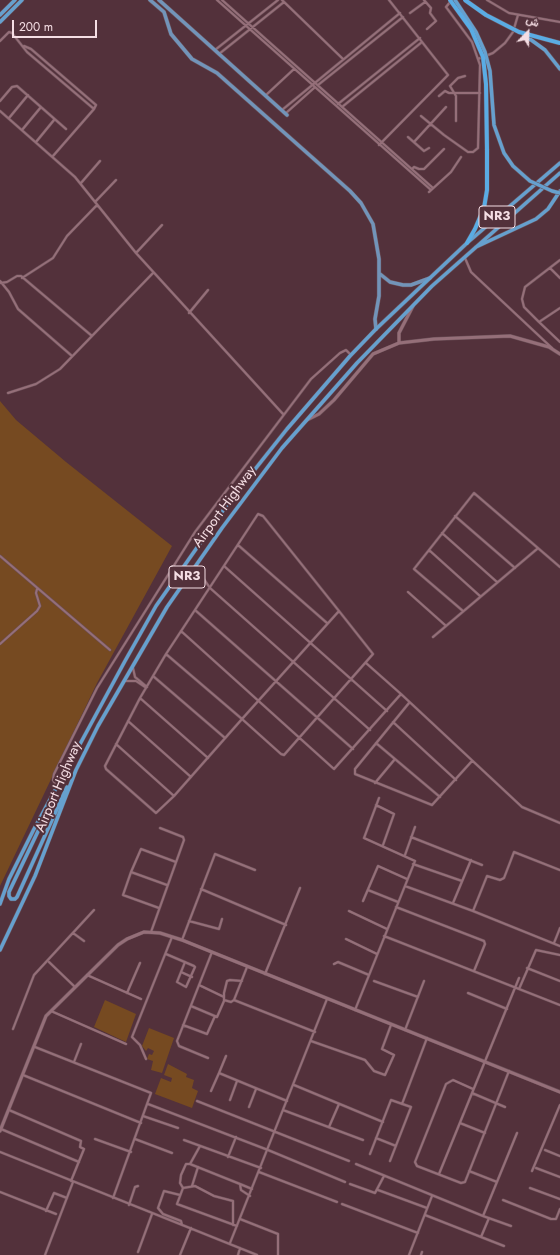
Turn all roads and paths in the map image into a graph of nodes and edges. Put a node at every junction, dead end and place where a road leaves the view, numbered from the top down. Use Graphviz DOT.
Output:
graph roads {
  1 [pos="15,0"];
  2 [pos="22,0"];
  3 [pos="150,0"];
  4 [pos="159,0"];
  5 [pos="217,0"];
  6 [pos="222,0"];
  7 [pos="278,0"];
  8 [pos="389,0"];
  9 [pos="451,0"];
  10 [pos="455,0"];
  11 [pos="465,0"];
  12 [pos="487,0"];
  13 [pos="283,1"];
  14 [pos="424,1"];
  15 [pos="400,13"];
  16 [pos="410,13"];
  17 [pos="0,15"];
  18 [pos="518,15"];
  19 [pos="403,17"];
  20 [pos="0,22"];
  21 [pos="560,22"];
  22 [pos="247,25"];
  23 [pos="250,28"];
  24 [pos="427,29"];
  25 [pos="519,32"];
  26 [pos="420,38"];
  27 [pos="0,41"];
  28 [pos="422,41"];
  29 [pos="560,43"];
  30 [pos="24,46"];
  31 [pos="214,51"];
  32 [pos="218,54"];
  33 [pos="343,59"];
  34 [pos="478,59"];
  35 [pos="346,62"];
  36 [pos="295,67"];
  37 [pos="560,69"];
  38 [pos="465,76"];
  39 [pos="313,84"];
  40 [pos="316,86"];
  41 [pos="455,92"];
  42 [pos="480,93"];
  43 [pos="28,95"];
  44 [pos="266,95"];
  45 [pos="440,96"];
  46 [pos="0,101"];
  47 [pos="337,105"];
  48 [pos="41,107"];
  49 [pos="446,107"];
  50 [pos="94,109"];
  51 [pos="341,109"];
  52 [pos="282,110"];
  53 [pos="0,111"];
  54 [pos="286,114"];
  55 [pos="421,116"];
  56 [pos="9,118"];
  57 [pos="55,119"];
  58 [pos="456,121"];
  59 [pos="430,124"];
  60 [pos="66,129"];
  61 [pos="22,130"];
  62 [pos="408,137"];
  63 [pos="36,142"];
  64 [pos="414,142"];
  65 [pos="382,143"];
  66 [pos="379,145"];
  67 [pos="429,148"];
  68 [pos="444,149"];
  69 [pos="53,157"];
  70 [pos="461,157"];
  71 [pos="100,162"];
  72 [pos="560,163"];
  73 [pos="411,170"];
  74 [pos="560,173"];
  75 [pos="116,180"];
  76 [pos="81,183"];
  77 [pos="560,192"];
  78 [pos="95,202"];
  79 [pos="97,205"];
  80 [pos="162,225"];
  81 [pos="467,243"];
  82 [pos="473,249"];
  83 [pos="136,253"];
  84 [pos="464,257"];
  85 [pos="560,260"];
  86 [pos="550,268"];
  87 [pos="153,273"];
  88 [pos="380,274"];
  89 [pos="22,278"];
  90 [pos="430,278"];
  91 [pos="560,278"];
  92 [pos="1,282"];
  93 [pos="208,290"];
  94 [pos="414,304"];
  95 [pos="560,308"];
  96 [pos="189,313"];
  97 [pos="539,322"];
  98 [pos="376,329"];
  99 [pos="92,336"];
  100 [pos="560,342"];
  101 [pos="399,343"];
  102 [pos="554,349"];
  103 [pos="559,352"];
  104 [pos="352,354"];
  105 [pos="72,356"];
  106 [pos="8,394"];
  107 [pos="283,414"];
  108 [pos="305,421"];
  109 [pos="455,516"];
  110 [pos="442,533"];
  111 [pos="238,545"];
  112 [pos="538,549"];
  113 [pos="429,550"];
  114 [pos="0,556"];
  115 [pos="195,566"];
  116 [pos="224,566"];
  117 [pos="560,567"];
  118 [pos="515,568"];
  119 [pos="497,582"];
  120 [pos="210,588"];
  121 [pos="37,589"];
  122 [pos="408,592"];
  123 [pos="480,596"];
  124 [pos="195,610"];
  125 [pos="339,611"];
  126 [pos="463,611"];
  127 [pos="328,623"];
  128 [pos="446,625"];
  129 [pos="181,631"];
  130 [pos="433,637"];
  131 [pos="310,643"];
  132 [pos="0,644"];
  133 [pos="110,650"];
  134 [pos="166,654"];
  135 [pos="293,662"];
  136 [pos="366,663"];
  137 [pos="132,667"];
  138 [pos="153,676"];
  139 [pos="352,680"];
  140 [pos="276,681"];
  141 [pos="124,682"];
  142 [pos="150,682"];
  143 [pos="141,683"];
  144 [pos="147,687"];
  145 [pos="143,693"];
  146 [pos="401,694"];
  147 [pos="140,698"];
  148 [pos="335,699"];
  149 [pos="258,701"];
  150 [pos="410,703"];
  151 [pos="387,711"];
  152 [pos="318,718"];
  153 [pos="242,720"];
  154 [pos="128,721"];
  155 [pos="393,722"];
  156 [pos="370,730"];
  157 [pos="225,738"];
  158 [pos="300,738"];
  159 [pos="376,743"];
  160 [pos="116,744"];
  161 [pos="353,749"];
  162 [pos="82,758"];
  163 [pos="208,758"];
  164 [pos="396,759"];
  165 [pos="472,761"];
  166 [pos="68,768"];
  167 [pos="191,777"];
  168 [pos="456,780"];
  169 [pos="375,783"];
  170 [pos="57,787"];
  171 [pos="174,796"];
  172 [pos="440,797"];
  173 [pos="379,798"];
  174 [pos="376,806"];
  175 [pos="560,823"];
  176 [pos="415,827"];
  177 [pos="160,828"];
  178 [pos="411,837"];
  179 [pos="383,846"];
  180 [pos="404,855"];
  181 [pos="471,860"];
  182 [pos="176,862"];
  183 [pos="414,864"];
  184 [pos="482,865"];
  185 [pos="255,870"];
  186 [pos="560,870"];
  187 [pos="131,872"];
  188 [pos="407,879"];
  189 [pos="462,881"];
  190 [pos="167,885"];
  191 [pos="404,886"];
  192 [pos="300,888"];
  193 [pos="201,889"];
  194 [pos="368,890"];
  195 [pos="363,901"];
  196 [pos="398,902"];
  197 [pos="453,903"];
  198 [pos="0,904"];
  199 [pos="396,907"];
  200 [pos="159,908"];
  201 [pos="94,910"];
  202 [pos="349,911"];
  203 [pos="473,911"];
  204 [pos="222,919"];
  205 [pos="189,921"];
  206 [pos="286,925"];
  207 [pos="560,928"];
  208 [pos="387,929"];
  209 [pos="151,932"];
  210 [pos="74,933"];
  211 [pos="172,936"];
  212 [pos="384,936"];
  213 [pos="346,939"];
  214 [pos="182,940"];
  215 [pos="84,941"];
  216 [pos="554,943"];
  217 [pos="560,946"];
  218 [pos="0,950"];
  219 [pos="212,952"];
  220 [pos="165,954"];
  221 [pos="377,954"];
  222 [pos="560,955"];
  223 [pos="48,962"];
  224 [pos="185,962"];
  225 [pos="140,963"];
  226 [pos="334,964"];
  227 [pos="248,966"];
  228 [pos="527,968"];
  229 [pos="474,971"];
  230 [pos="181,972"];
  231 [pos="265,974"];
  232 [pos="87,975"];
  233 [pos="369,975"];
  234 [pos="192,977"];
  235 [pos="519,978"];
  236 [pos="242,981"];
  237 [pos="374,981"];
  238 [pos="424,981"];
  239 [pos="560,981"];
  240 [pos="199,985"];
  241 [pos="75,987"];
  242 [pos="516,987"];
  243 [pos="520,989"];
  244 [pos="127,993"];
  245 [pos="468,993"];
  246 [pos="418,997"];
  247 [pos="224,998"];
  248 [pos="141,999"];
  249 [pos="327,999"];
  250 [pos="234,1000"];
  251 [pos="560,1005"];
  252 [pos="190,1006"];
  253 [pos="507,1009"];
  254 [pos="355,1010"];
  255 [pos="51,1012"];
  256 [pos="215,1016"];
  257 [pos="391,1024"];
  258 [pos="182,1025"];
  259 [pos="14,1028"];
  260 [pos="405,1030"];
  261 [pos="315,1032"];
  262 [pos="426,1038"];
  263 [pos="312,1041"];
  264 [pos="81,1044"];
  265 [pos="126,1044"];
  266 [pos="35,1047"];
  267 [pos="226,1056"];
  268 [pos="208,1058"];
  269 [pos="146,1059"];
  270 [pos="74,1062"];
  271 [pos="486,1062"];
  272 [pos="509,1071"];
  273 [pos="219,1073"];
  274 [pos="23,1076"];
  275 [pos="237,1081"];
  276 [pos="294,1085"];
  277 [pos="256,1089"];
  278 [pos="473,1089"];
  279 [pos="211,1091"];
  280 [pos="560,1092"];
  281 [pos="472,1093"];
  282 [pos="230,1100"];
  283 [pos="197,1101"];
  284 [pos="287,1101"];
  285 [pos="496,1103"];
  286 [pos="148,1104"];
  287 [pos="339,1104"];
  288 [pos="402,1104"];
  289 [pos="560,1105"];
  290 [pos="249,1107"];
  291 [pos="505,1107"];
  292 [pos="9,1110"];
  293 [pos="284,1110"];
  294 [pos="143,1116"];
  295 [pos="383,1122"];
  296 [pos="141,1123"];
  297 [pos="460,1123"];
  298 [pos="178,1128"];
  299 [pos="329,1128"];
  300 [pos="0,1130"];
  301 [pos="275,1132"];
  302 [pos="485,1133"];
  303 [pos="517,1133"];
  304 [pos="236,1137"];
  305 [pos="95,1138"];
  306 [pos="376,1138"];
  307 [pos="135,1139"];
  308 [pos="184,1140"];
  309 [pos="363,1140"];
  310 [pos="200,1146"];
  311 [pos="396,1146"];
  312 [pos="268,1150"];
  313 [pos="545,1150"];
  314 [pos="0,1152"];
  315 [pos="130,1152"];
  316 [pos="172,1153"];
  317 [pos="370,1154"];
  318 [pos="228,1156"];
  319 [pos="560,1156"];
  320 [pos="349,1161"];
  321 [pos="390,1161"];
  322 [pos="79,1162"];
  323 [pos="190,1164"];
  324 [pos="356,1164"];
  325 [pos="198,1168"];
  326 [pos="260,1168"];
  327 [pos="536,1168"];
  328 [pos="469,1171"];
  329 [pos="532,1171"];
  330 [pos="259,1172"];
  331 [pos="439,1174"];
  332 [pos="384,1176"];
  333 [pos="560,1177"];
  334 [pos="72,1182"];
  335 [pos="345,1182"];
  336 [pos="497,1182"];
  337 [pos="240,1184"];
  338 [pos="350,1184"];
  339 [pos="138,1186"];
  340 [pos="192,1186"];
  341 [pos="183,1188"];
  342 [pos="530,1188"];
  343 [pos="252,1189"];
  344 [pos="378,1190"];
  345 [pos="0,1192"];
  346 [pos="180,1195"];
  347 [pos="250,1196"];
  348 [pos="432,1196"];
  349 [pos="67,1198"];
  350 [pos="113,1198"];
  351 [pos="560,1199"];
  352 [pos="503,1200"];
  353 [pos="337,1202"];
  354 [pos="342,1204"];
  355 [pos="129,1205"];
  356 [pos="428,1208"];
  357 [pos="560,1210"];
  358 [pos="46,1211"];
  359 [pos="56,1214"];
  360 [pos="152,1214"];
  361 [pos="425,1215"];
  362 [pos="483,1216"];
  363 [pos="488,1218"];
  364 [pos="240,1219"];
  365 [pos="182,1225"];
  366 [pos="233,1225"];
  367 [pos="237,1226"];
  368 [pos="511,1226"];
  369 [pos="190,1228"];
  370 [pos="418,1233"];
  371 [pos="481,1237"];
  372 [pos="230,1244"];
  373 [pos="504,1246"];
  374 [pos="240,1248"];
  375 [pos="138,1252"];
  376 [pos="46,1255"];
  377 [pos="180,1255"];
  378 [pos="238,1255"];
  379 [pos="258,1255"];
  380 [pos="278,1255"];
  381 [pos="409,1255"];
  1 -- 17 [label="highway"];
  2 -- 20 [label="highway"];
  3 -- 88 [label="main road"];
  4 -- 31 [label="main road"];
  5 -- 22 [label="street"];
  6 -- 22 [label="street"];
  7 -- 22 [label="street"];
  8 -- 15 [label="street"];
  9 -- 34 [label="street"];
  9 -- 81 [label="highway, bridge"];
  10 -- 77 [label="highway, bridge"];
  11 -- 25 [label="highway, bridge"];
  12 -- 18 [label="street"];
  13 -- 23 [label="street"];
  13 -- 33 [label="street"];
  14 -- 16 [label="street"];
  14 -- 24 [label="street"];
  15 -- 19 [label="street"];
  15 -- 33 [label="street"];
  18 -- 21 [label="street"];
  18 -- 34 [label="street"];
  19 -- 26 [label="street"];
  19 -- 35 [label="street"];
  22 -- 23 [label="street"];
  22 -- 31 [label="street"];
  23 -- 32 [label="street"];
  23 -- 36 [label="street"];
  25 -- 29 [label="highway, bridge"];
  25 -- 37 [label="highway"];
  26 -- 28 [label="street"];
  26 -- 47 [label="street"];
  27 -- 30 [label="street"];
  28 -- 51 [label="street"];
  28 -- 65 [label="street"];
  30 -- 50 [label="street"];
  30 -- 50 [label="street"];
  31 -- 32 [label="main road"];
  32 -- 44 [label="main road"];
  33 -- 35 [label="street"];
  33 -- 39 [label="street"];
  34 -- 42 [label="street"];
  35 -- 40 [label="street"];
  36 -- 39 [label="street"];
  36 -- 44 [label="street"];
  38 -- 41 [label="street"];
  39 -- 40 [label="street"];
  39 -- 52 [label="street"];
  40 -- 47 [label="street"];
  40 -- 54 [label="street"];
  41 -- 42 [label="street"];
  41 -- 45 [label="street"];
  41 -- 58 [label="street"];
  42 -- 59 [label="street"];
  43 -- 46 [label="street"];
  43 -- 48 [label="street"];
  43 -- 56 [label="street"];
  44 -- 52 [label="main road"];
  47 -- 51 [label="street"];
  48 -- 57 [label="street"];
  48 -- 61 [label="street"];
  49 -- 59 [label="street"];
  50 -- 69 [label="street"];
  51 -- 65 [label="street"];
  51 -- 66 [label="street"];
  52 -- 54 [label="main road"];
  53 -- 56 [label="street"];
  55 -- 59 [label="street"];
  56 -- 61 [label="street"];
  57 -- 60 [label="street"];
  57 -- 63 [label="street"];
  59 -- 64 [label="street"];
  61 -- 63 [label="street"];
  62 -- 64 [label="street"];
  63 -- 69 [label="street"];
  64 -- 67 [label="street"];
  65 -- 66 [label="street"];
  65 -- 73 [label="street"];
  66 -- 73 [label="street"];
  68 -- 73 [label="street"];
  69 -- 76 [label="street"];
  70 -- 73 [label="street"];
  71 -- 76 [label="street"];
  72 -- 81 [label="highway, Airport Highway / NR3"];
  74 -- 82 [label="highway, Airport Highway / NR3"];
  75 -- 78 [label="street"];
  76 -- 78 [label="street"];
  77 -- 82 [label="highway"];
  78 -- 79 [label="street"];
  79 -- 83 [label="street"];
  79 -- 89 [label="street"];
  80 -- 83 [label="street"];
  81 -- 90 [label="highway, Airport Highway / NR3"];
  82 -- 84 [label="highway, Airport Highway / NR3"];
  83 -- 87 [label="street"];
  84 -- 94 [label="highway, Airport Highway / NR3"];
  84 -- 102 [label="street"];
  85 -- 86 [label="street"];
  86 -- 91 [label="street"];
  86 -- 97 [label="street"];
  87 -- 96 [label="street"];
  87 -- 99 [label="street"];
  88 -- 90 [label="main road"];
  88 -- 98 [label="main road"];
  89 -- 92 [label="street"];
  89 -- 99 [label="street"];
  90 -- 98 [label="highway, Airport Highway / NR3"];
  92 -- 105 [label="street"];
  93 -- 96 [label="street"];
  94 -- 101 [label="street"];
  94 -- 108 [label="highway, Airport Highway / NR3"];
  95 -- 97 [label="street"];
  96 -- 107 [label="street"];
  97 -- 100 [label="street"];
  98 -- 104 [label="highway, Airport Highway / NR3"];
  99 -- 105 [label="street"];
  101 -- 102 [label="street"];
  101 -- 108 [label="street"];
  102 -- 103 [label="street"];
  104 -- 107 [label="street"];
  104 -- 166 [label="highway, Airport Highway / NR3"];
  105 -- 106 [label="street"];
  107 -- 170 [label="street"];
  108 -- 115 [label="highway, Airport Highway / NR3"];
  109 -- 110 [label="street"];
  109 -- 112 [label="street"];
  109 -- 118 [label="street"];
  110 -- 113 [label="street"];
  110 -- 119 [label="street"];
  111 -- 116 [label="street"];
  111 -- 125 [label="street"];
  111 -- 127 [label="street"];
  112 -- 117 [label="street"];
  112 -- 118 [label="street"];
  113 -- 123 [label="street"];
  113 -- 126 [label="street"];
  114 -- 121 [label="street"];
  115 -- 120 [label="street"];
  115 -- 137 [label="highway, Airport Highway / NR3"];
  116 -- 120 [label="street"];
  116 -- 131 [label="street"];
  118 -- 119 [label="street"];
  119 -- 123 [label="street"];
  120 -- 124 [label="street"];
  120 -- 135 [label="street"];
  121 -- 132 [label="street"];
  121 -- 133 [label="street"];
  122 -- 128 [label="street"];
  123 -- 126 [label="street"];
  124 -- 129 [label="street"];
  124 -- 140 [label="street"];
  125 -- 127 [label="street"];
  125 -- 136 [label="street"];
  126 -- 128 [label="street"];
  127 -- 131 [label="street"];
  128 -- 130 [label="street"];
  129 -- 134 [label="street"];
  129 -- 149 [label="street"];
  131 -- 135 [label="street"];
  131 -- 139 [label="street"];
  134 -- 138 [label="street"];
  134 -- 153 [label="street"];
  135 -- 140 [label="street"];
  135 -- 148 [label="street"];
  136 -- 139 [label="street"];
  136 -- 146 [label="street"];
  137 -- 141 [label="highway, Airport Highway / NR3"];
  137 -- 143 [label="street"];
  138 -- 142 [label="street"];
  138 -- 157 [label="street"];
  139 -- 148 [label="street"];
  139 -- 151 [label="street"];
  140 -- 149 [label="street"];
  140 -- 152 [label="street"];
  141 -- 143 [label="street"];
  141 -- 162 [label="highway, Airport Highway / NR3"];
  142 -- 143 [label="street"];
  142 -- 144 [label="street"];
  143 -- 144 [label="street"];
  143 -- 145 [label="street"];
  144 -- 145 [label="street"];
  145 -- 147 [label="street"];
  146 -- 150 [label="street"];
  146 -- 151 [label="street"];
  147 -- 154 [label="street"];
  147 -- 163 [label="street"];
  148 -- 152 [label="street"];
  148 -- 156 [label="street"];
  149 -- 153 [label="street"];
  149 -- 158 [label="street"];
  150 -- 155 [label="street"];
  150 -- 165 [label="street"];
  151 -- 156 [label="street"];
  152 -- 158 [label="street"];
  152 -- 161 [label="street"];
  153 -- 157 [label="street"];
  153 -- 158 [label="street"];
  154 -- 160 [label="street"];
  154 -- 167 [label="street"];
  155 -- 159 [label="street"];
  155 -- 168 [label="street"];
  156 -- 161 [label="street"];
  157 -- 163 [label="street"];
  158 -- 161 [label="street"];
  159 -- 164 [label="street"];
  159 -- 169 [label="street"];
  160 -- 171 [label="street"];
  160 -- 171 [label="street"];
  162 -- 166 [label="highway"];
  162 -- 218 [label="highway, Airport Highway / NR3"];
  163 -- 167 [label="street"];
  164 -- 169 [label="street"];
  164 -- 172 [label="street"];
  165 -- 168 [label="street"];
  165 -- 175 [label="street"];
  166 -- 170 [label="highway, Airport Highway / NR3"];
  167 -- 171 [label="street"];
  168 -- 172 [label="street"];
  169 -- 172 [label="street"];
  170 -- 198 [label="highway, Airport Highway / NR3"];
  173 -- 174 [label="street"];
  174 -- 179 [label="street"];
  174 -- 179 [label="street"];
  176 -- 178 [label="street"];
  177 -- 182 [label="street"];
  178 -- 180 [label="street"];
  178 -- 181 [label="street"];
  179 -- 180 [label="street"];
  180 -- 183 [label="street"];
  181 -- 184 [label="street"];
  181 -- 189 [label="street"];
  182 -- 187 [label="street"];
  182 -- 190 [label="street"];
  183 -- 188 [label="street"];
  183 -- 189 [label="street"];
  185 -- 193 [label="street"];
  186 -- 203 [label="street"];
  187 -- 190 [label="street"];
  187 -- 200 [label="street"];
  188 -- 191 [label="street"];
  188 -- 194 [label="street"];
  189 -- 197 [label="street"];
  190 -- 200 [label="street"];
  191 -- 196 [label="street"];
  191 -- 197 [label="street"];
  192 -- 206 [label="street"];
  193 -- 205 [label="street"];
  193 -- 206 [label="street"];
  194 -- 195 [label="street"];
  194 -- 196 [label="street"];
  196 -- 199 [label="street"];
  197 -- 203 [label="street"];
  199 -- 208 [label="street"];
  199 -- 229 [label="street"];
  200 -- 209 [label="street"];
  201 -- 210 [label="street"];
  202 -- 208 [label="street"];
  203 -- 216 [label="street"];
  204 -- 205 [label="street"];
  205 -- 214 [label="street"];
  206 -- 231 [label="street"];
  207 -- 216 [label="street"];
  208 -- 212 [label="street"];
  209 -- 211 [label="street"];
  209 -- 232 [label="street"];
  210 -- 215 [label="street"];
  210 -- 223 [label="street"];
  211 -- 214 [label="street"];
  211 -- 220 [label="street"];
  212 -- 221 [label="street"];
  212 -- 229 [label="street"];
  213 -- 221 [label="street"];
  214 -- 219 [label="street"];
  216 -- 217 [label="street"];
  219 -- 227 [label="street"];
  219 -- 240 [label="street"];
  220 -- 224 [label="street"];
  220 -- 269 [label="street"];
  221 -- 233 [label="street"];
  222 -- 228 [label="street"];
  223 -- 241 [label="street"];
  223 -- 259 [label="street"];
  224 -- 230 [label="street"];
  224 -- 234 [label="street"];
  225 -- 244 [label="street"];
  226 -- 233 [label="street"];
  227 -- 231 [label="street"];
  227 -- 236 [label="street"];
  228 -- 239 [label="street"];
  228 -- 243 [label="street"];
  229 -- 242 [label="street"];
  230 -- 234 [label="street"];
  230 -- 234 [label="street"];
  231 -- 249 [label="street"];
  232 -- 241 [label="street"];
  232 -- 244 [label="street"];
  233 -- 254 [label="street"];
  235 -- 242 [label="street"];
  236 -- 247 [label="street"];
  236 -- 250 [label="street"];
  237 -- 246 [label="street"];
  238 -- 246 [label="street"];
  240 -- 247 [label="street"];
  240 -- 252 [label="street"];
  241 -- 255 [label="street"];
  242 -- 243 [label="street"];
  242 -- 253 [label="street"];
  243 -- 251 [label="street"];
  244 -- 248 [label="street"];
  245 -- 253 [label="street"];
  246 -- 260 [label="street"];
  247 -- 250 [label="street"];
  247 -- 256 [label="street"];
  249 -- 254 [label="street"];
  249 -- 261 [label="street"];
  250 -- 261 [label="street"];
  252 -- 256 [label="street"];
  252 -- 258 [label="street"];
  253 -- 271 [label="street"];
  254 -- 257 [label="street"];
  255 -- 265 [label="street"];
  255 -- 266 [label="street"];
  256 -- 258 [label="street"];
  257 -- 260 [label="street"];
  257 -- 263 [label="street"];
  258 -- 268 [label="street"];
  260 -- 262 [label="street"];
  261 -- 263 [label="street"];
  262 -- 271 [label="street"];
  262 -- 288 [label="street"];
  263 -- 276 [label="street"];
  264 -- 270 [label="street"];
  266 -- 270 [label="street"];
  266 -- 274 [label="street"];
  267 -- 273 [label="street"];
  270 -- 286 [label="street"];
  271 -- 272 [label="street"];
  271 -- 278 [label="street"];
  272 -- 280 [label="street"];
  272 -- 285 [label="street"];
  273 -- 275 [label="street"];
  273 -- 279 [label="street"];
  274 -- 292 [label="street"];
  274 -- 296 [label="street"];
  275 -- 277 [label="street"];
  275 -- 282 [label="street"];
  276 -- 284 [label="street"];
  276 -- 287 [label="street"];
  277 -- 284 [label="street"];
  277 -- 290 [label="street"];
  278 -- 281 [label="street"];
  278 -- 331 [label="street"];
  281 -- 285 [label="street"];
  281 -- 297 [label="street"];
  283 -- 301 [label="street"];
  284 -- 293 [label="street"];
  285 -- 291 [label="street"];
  285 -- 302 [label="street"];
  286 -- 294 [label="street"];
  286 -- 304 [label="street"];
  287 -- 295 [label="street"];
  287 -- 299 [label="street"];
  288 -- 295 [label="street"];
  288 -- 311 [label="street"];
  289 -- 329 [label="street"];
  292 -- 300 [label="street"];
  292 -- 322 [label="street"];
  293 -- 299 [label="street"];
  293 -- 301 [label="street"];
  294 -- 296 [label="street"];
  294 -- 298 [label="street"];
  295 -- 306 [label="street"];
  296 -- 307 [label="street"];
  297 -- 302 [label="street"];
  297 -- 331 [label="street"];
  299 -- 309 [label="street"];
  300 -- 322 [label="street"];
  301 -- 312 [label="street"];
  301 -- 320 [label="street"];
  302 -- 328 [label="street"];
  303 -- 336 [label="street"];
  304 -- 312 [label="street"];
  304 -- 318 [label="street"];
  305 -- 315 [label="street"];
  306 -- 311 [label="street"];
  306 -- 317 [label="street"];
  307 -- 315 [label="street"];
  307 -- 316 [label="street"];
  308 -- 310 [label="street"];
  310 -- 318 [label="street"];
  310 -- 323 [label="street"];
  311 -- 321 [label="street"];
  312 -- 326 [label="street"];
  312 -- 335 [label="street"];
  313 -- 319 [label="street"];
  314 -- 334 [label="street"];
  315 -- 350 [label="street"];
  318 -- 326 [label="street"];
  322 -- 334 [label="street"];
  323 -- 325 [label="street"];
  323 -- 341 [label="street"];
  324 -- 332 [label="street"];
  325 -- 337 [label="street"];
  325 -- 340 [label="street"];
  326 -- 330 [label="street"];
  327 -- 333 [label="street"];
  328 -- 331 [label="street"];
  328 -- 336 [label="street"];
  330 -- 343 [label="street"];
  330 -- 353 [label="street"];
  332 -- 344 [label="street"];
  332 -- 348 [label="street"];
  334 -- 349 [label="street"];
  334 -- 350 [label="street"];
  336 -- 362 [label="street"];
  337 -- 343 [label="street"];
  337 -- 347 [label="street"];
  338 -- 344 [label="street"];
  339 -- 355 [label="street"];
  340 -- 341 [label="street"];
  340 -- 366 [label="street"];
  341 -- 346 [label="street"];
  342 -- 351 [label="street"];
  343 -- 347 [label="street"];
  344 -- 356 [label="street"];
  345 -- 358 [label="street"];
  346 -- 365 [label="street"];
  346 -- 366 [label="street"];
  347 -- 364 [label="street"];
  348 -- 356 [label="street"];
  348 -- 362 [label="street"];
  349 -- 358 [label="street"];
  349 -- 376 [label="street"];
  350 -- 355 [label="street"];
  352 -- 357 [label="street"];
  354 -- 370 [label="street"];
  355 -- 360 [label="street"];
  356 -- 361 [label="street"];
  358 -- 359 [label="street"];
  360 -- 365 [label="street"];
  360 -- 375 [label="street"];
  361 -- 370 [label="street"];
  361 -- 371 [label="street"];
  362 -- 363 [label="street"];
  363 -- 368 [label="street"];
  363 -- 371 [label="street"];
  364 -- 367 [label="street"];
  364 -- 380 [label="street"];
  365 -- 369 [label="street"];
  366 -- 367 [label="street"];
  367 -- 372 [label="street"];
  369 -- 372 [label="street"];
  369 -- 377 [label="street"];
  370 -- 381 [label="street"];
  371 -- 373 [label="street"];
  372 -- 374 [label="street"];
  374 -- 378 [label="street"];
  374 -- 379 [label="street"];
}
